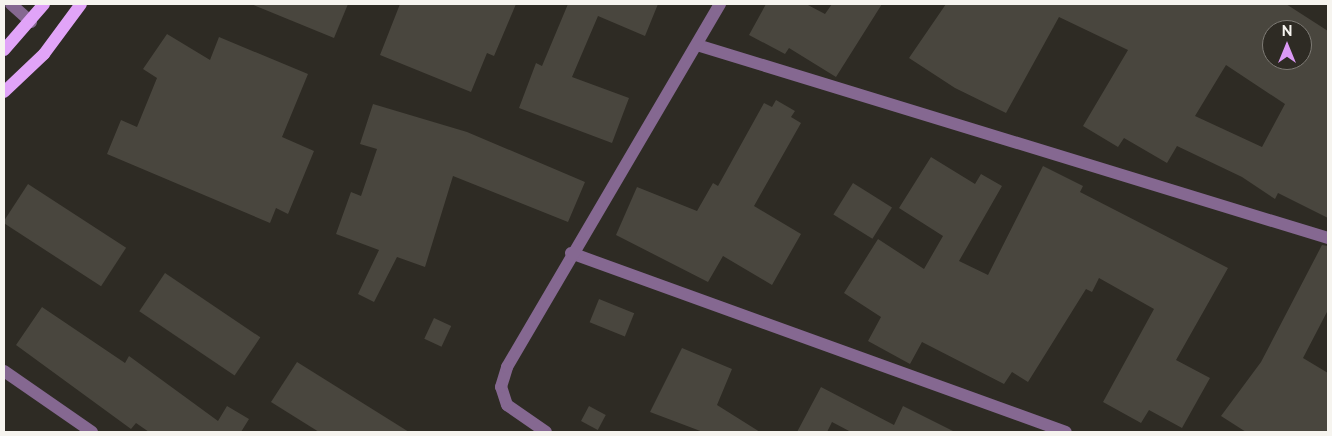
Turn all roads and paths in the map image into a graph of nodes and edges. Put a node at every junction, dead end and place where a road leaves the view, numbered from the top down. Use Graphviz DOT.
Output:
graph roads {
  1 [pos="11,4"];
  2 [pos="44,4"];
  3 [pos="81,4"];
  4 [pos="720,4"];
  5 [pos="31,22"];
  6 [pos="697,45"];
  7 [pos="4,50"];
  8 [pos="4,92"];
  9 [pos="1328,238"];
  10 [pos="571,253"];
  11 [pos="4,371"];
  12 [pos="92,432"];
  13 [pos="546,432"];
  14 [pos="1066,432"];
  1 -- 5 [label="street"];
  2 -- 5 [label="main road"];
  3 -- 8 [label="main road"];
  4 -- 6 [label="street"];
  5 -- 7 [label="main road"];
  6 -- 9 [label="street"];
  6 -- 10 [label="street"];
  10 -- 13 [label="street"];
  10 -- 14 [label="street"];
  11 -- 12 [label="street"];
}
